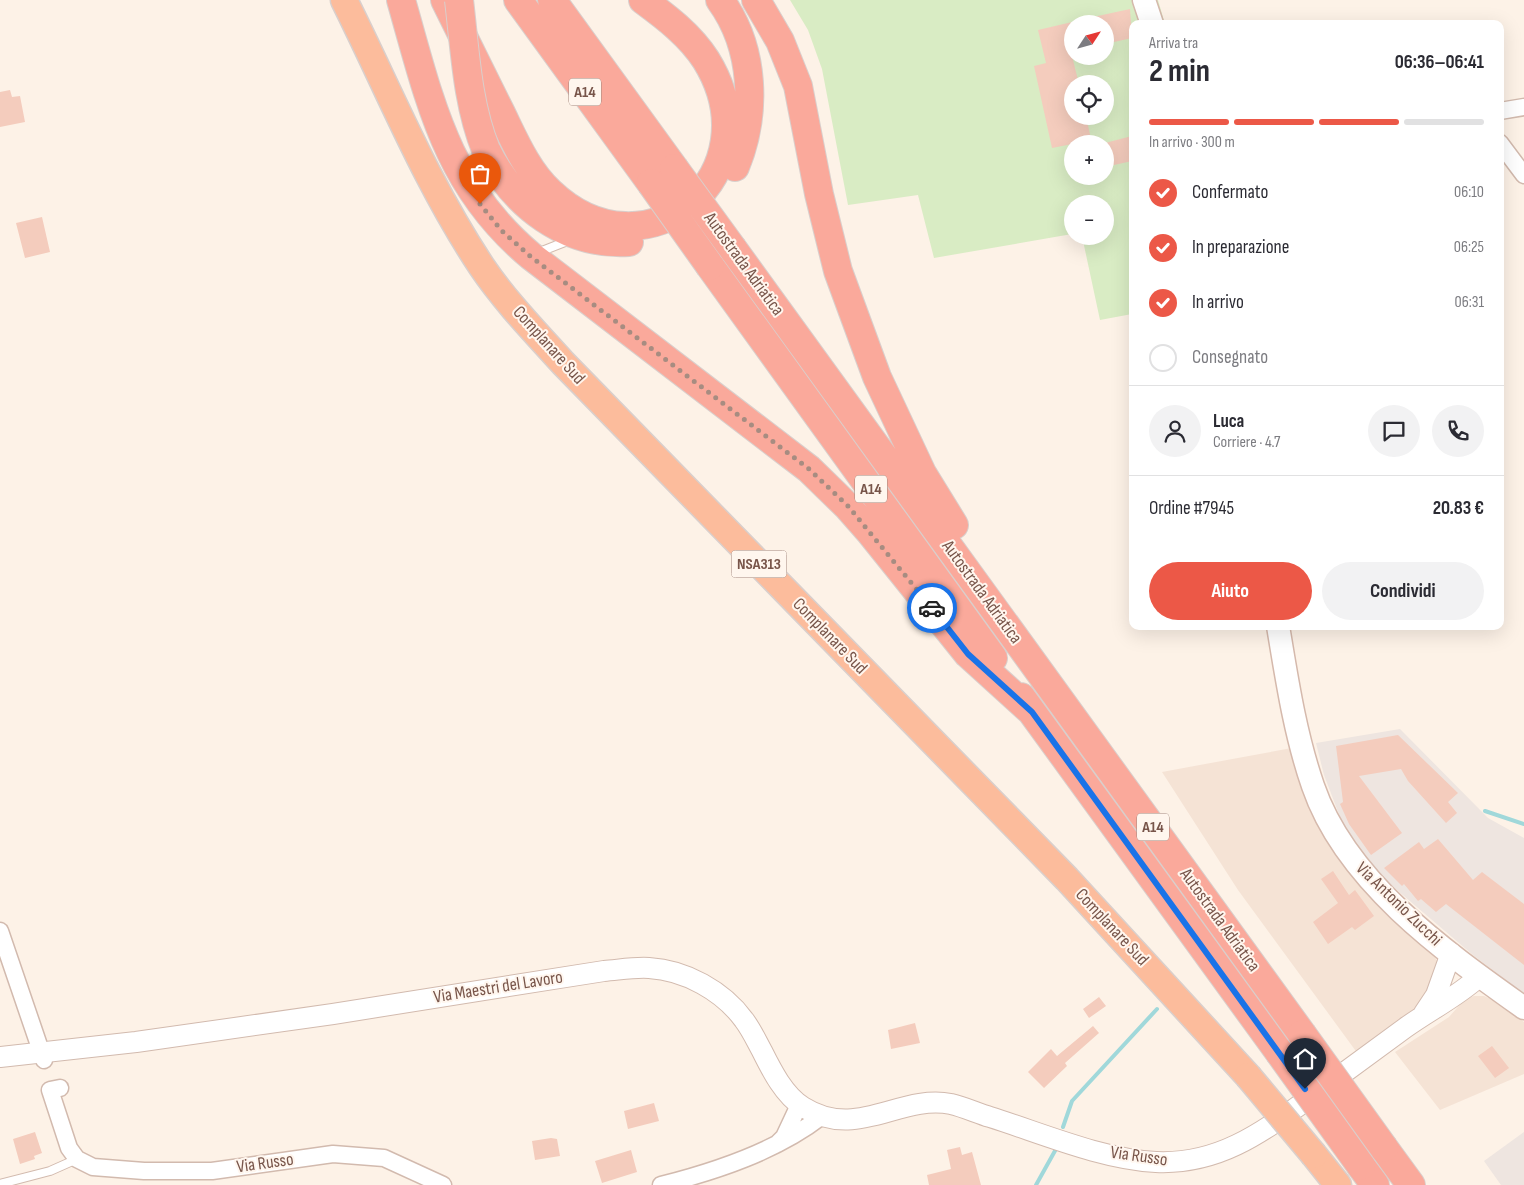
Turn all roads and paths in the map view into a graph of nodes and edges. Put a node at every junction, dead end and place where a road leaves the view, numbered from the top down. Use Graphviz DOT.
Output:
graph roads {
  1 [pos="344,0"];
  2 [pos="401,0"];
  3 [pos="445,0"];
  4 [pos="459,0"];
  5 [pos="518,0"];
  6 [pos="552,0"];
  7 [pos="643,0"];
  8 [pos="720,0"];
  9 [pos="756,0"];
  10 [pos="1144,0"];
  11 [pos="1151,20"];
  12 [pos="1524,107"];
  13 [pos="1504,110"];
  14 [pos="1504,148"];
  15 [pos="1524,175"];
  16 [pos="578,236"];
  17 [pos="530,256"];
  18 [pos="1004,621"];
  19 [pos="1279,630"];
  20 [pos="1032,712"];
  21 [pos="0,930"];
  22 [pos="1451,953"];
  23 [pos="1480,976"];
  24 [pos="1524,1008"];
  25 [pos="1421,1016"];
  26 [pos="43,1056"];
  27 [pos="0,1057"];
  28 [pos="0,1066"];
  29 [pos="60,1088"];
  30 [pos="800,1105"];
  31 [pos="822,1116"];
  32 [pos="777,1144"];
  33 [pos="76,1159"];
  34 [pos="1368,1176"];
  35 [pos="0,1184"];
  36 [pos="443,1185"];
  37 [pos="662,1185"];
  38 [pos="1338,1185"];
  39 [pos="1411,1185"];
  1 -- 38 [label="highway, Complanare Sud / NSA313, bridge"];
  2 -- 17 [label="highway"];
  3 -- 7 [label="highway"];
  4 -- 16 [label="highway, bridge"];
  5 -- 20 [label="highway, Autostrada Adriatica / A14, bridge"];
  6 -- 18 [label="highway, Autostrada Adriatica / A14, bridge"];
  8 -- 16 [label="highway"];
  9 -- 18 [label="highway"];
  10 -- 11 [label="main road"];
  12 -- 13 [label="street"];
  14 -- 15 [label="street"];
  16 -- 17 [label="lane"];
  17 -- 20 [label="highway"];
  18 -- 39 [label="highway, Autostrada Adriatica / A14, bridge"];
  19 -- 22 [label="main road, Via Antonio Zucchi"];
  20 -- 34 [label="highway, Autostrada Adriatica / A14, bridge"];
  21 -- 26 [label="street"];
  22 -- 23 [label="main road, Via Antonio Zucchi"];
  22 -- 25 [label="street, Via Russo"];
  23 -- 24 [label="main road, Via Antonio Zucchi"];
  23 -- 25 [label="street, Via Russo"];
  25 -- 31 [label="street, Via Russo"];
  26 -- 27 [label="street, Via Maestri del Lavoro"];
  26 -- 28 [label="street, Via Maestri del Lavoro"];
  26 -- 30 [label="street, Via Maestri del Lavoro"];
  29 -- 33 [label="street"];
  30 -- 31 [label="street, Via Russo"];
  30 -- 32 [label="street"];
  31 -- 32 [label="street"];
  32 -- 37 [label="street"];
  33 -- 35 [label="lane"];
  33 -- 36 [label="street, Via Russo"];
}
